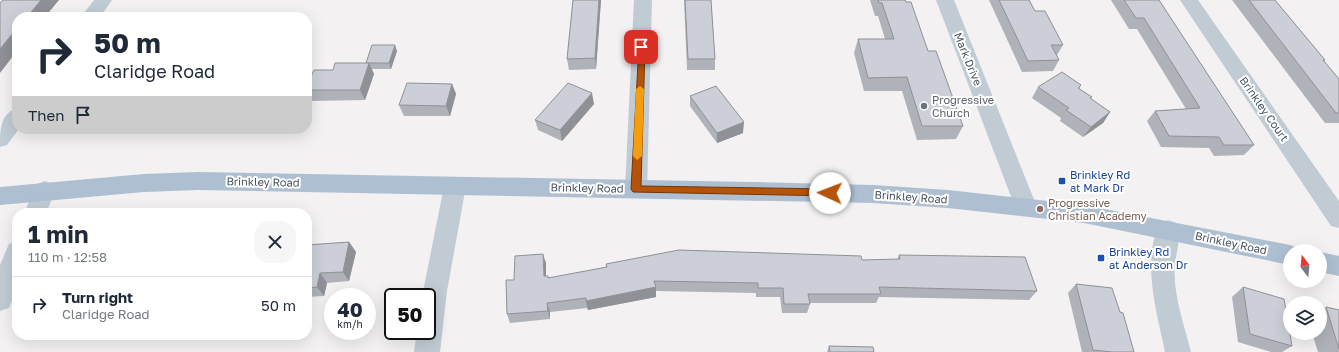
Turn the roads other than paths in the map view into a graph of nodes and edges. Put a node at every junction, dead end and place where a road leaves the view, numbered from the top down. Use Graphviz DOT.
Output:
graph roads {
  1 [pos="103,0"];
  2 [pos="643,0"];
  3 [pos="945,0"];
  4 [pos="1189,0"];
  5 [pos="94,12"];
  6 [pos="12,123"];
  7 [pos="0,139"];
  8 [pos="455,186"];
  9 [pos="636,189"];
  10 [pos="45,190"];
  11 [pos="0,196"];
  12 [pos="1026,206"];
  13 [pos="37,208"];
  14 [pos="1339,219"];
  15 [pos="1168,230"];
  16 [pos="1283,254"];
  17 [pos="1327,263"];
  18 [pos="12,265"];
  19 [pos="1339,266"];
  20 [pos="0,300"];
  21 [pos="427,352"];
  22 [pos="1178,352"];
  1 -- 5 [label="street"];
  2 -- 9 [label="street"];
  3 -- 12 [label="street, Mark Drive"];
  4 -- 14 [label="street, Brinkley Court"];
  6 -- 7 [label="street"];
  8 -- 9 [label="main road, Brinkley Road"];
  8 -- 10 [label="main road, Brinkley Road"];
  8 -- 21 [label="street"];
  9 -- 12 [label="main road, Brinkley Road"];
  10 -- 11 [label="main road, Brinkley Road"];
  10 -- 13 [label="street"];
  12 -- 15 [label="main road, Brinkley Road"];
  15 -- 16 [label="main road, Brinkley Road"];
  15 -- 22 [label="street"];
  17 -- 19 [label="main road"];
  18 -- 20 [label="street"];
}
